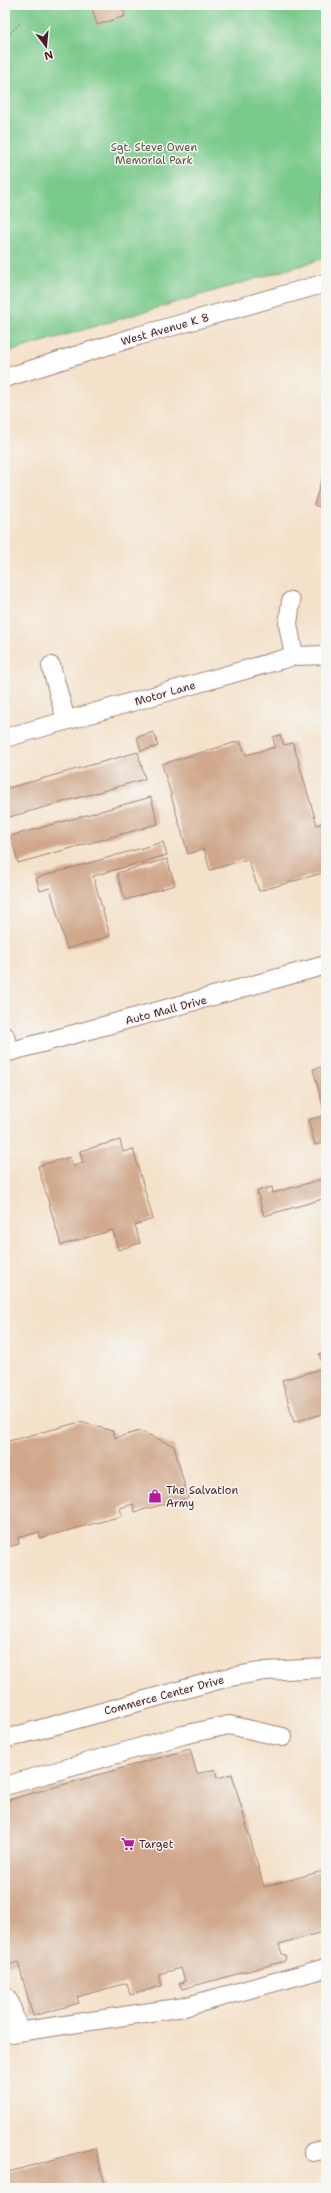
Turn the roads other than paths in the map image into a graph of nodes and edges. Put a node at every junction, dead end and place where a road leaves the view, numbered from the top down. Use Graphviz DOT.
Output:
graph roads {
  1 [pos="326,283"];
  2 [pos="5,378"];
  3 [pos="291,601"];
  4 [pos="326,655"];
  5 [pos="294,656"];
  6 [pos="51,666"];
  7 [pos="66,720"];
  8 [pos="5,738"];
  9 [pos="326,965"];
  10 [pos="6,1047"];
  11 [pos="326,1668"];
  12 [pos="283,1737"];
  13 [pos="5,1739"];
  14 [pos="5,1786"];
  15 [pos="326,1968"];
  16 [pos="5,1996"];
  17 [pos="12,2033"];
  1 -- 2 [label="street, West Avenue K 8"];
  3 -- 5 [label="street"];
  4 -- 5 [label="street, Motor Lane"];
  5 -- 7 [label="street, Motor Lane"];
  6 -- 7 [label="street"];
  7 -- 8 [label="street, Motor Lane"];
  9 -- 10 [label="street, Auto Mall Drive"];
  11 -- 13 [label="street, Commerce Center Drive"];
  12 -- 14 [label="street"];
  15 -- 17 [label="street"];
  16 -- 17 [label="street"];
}
